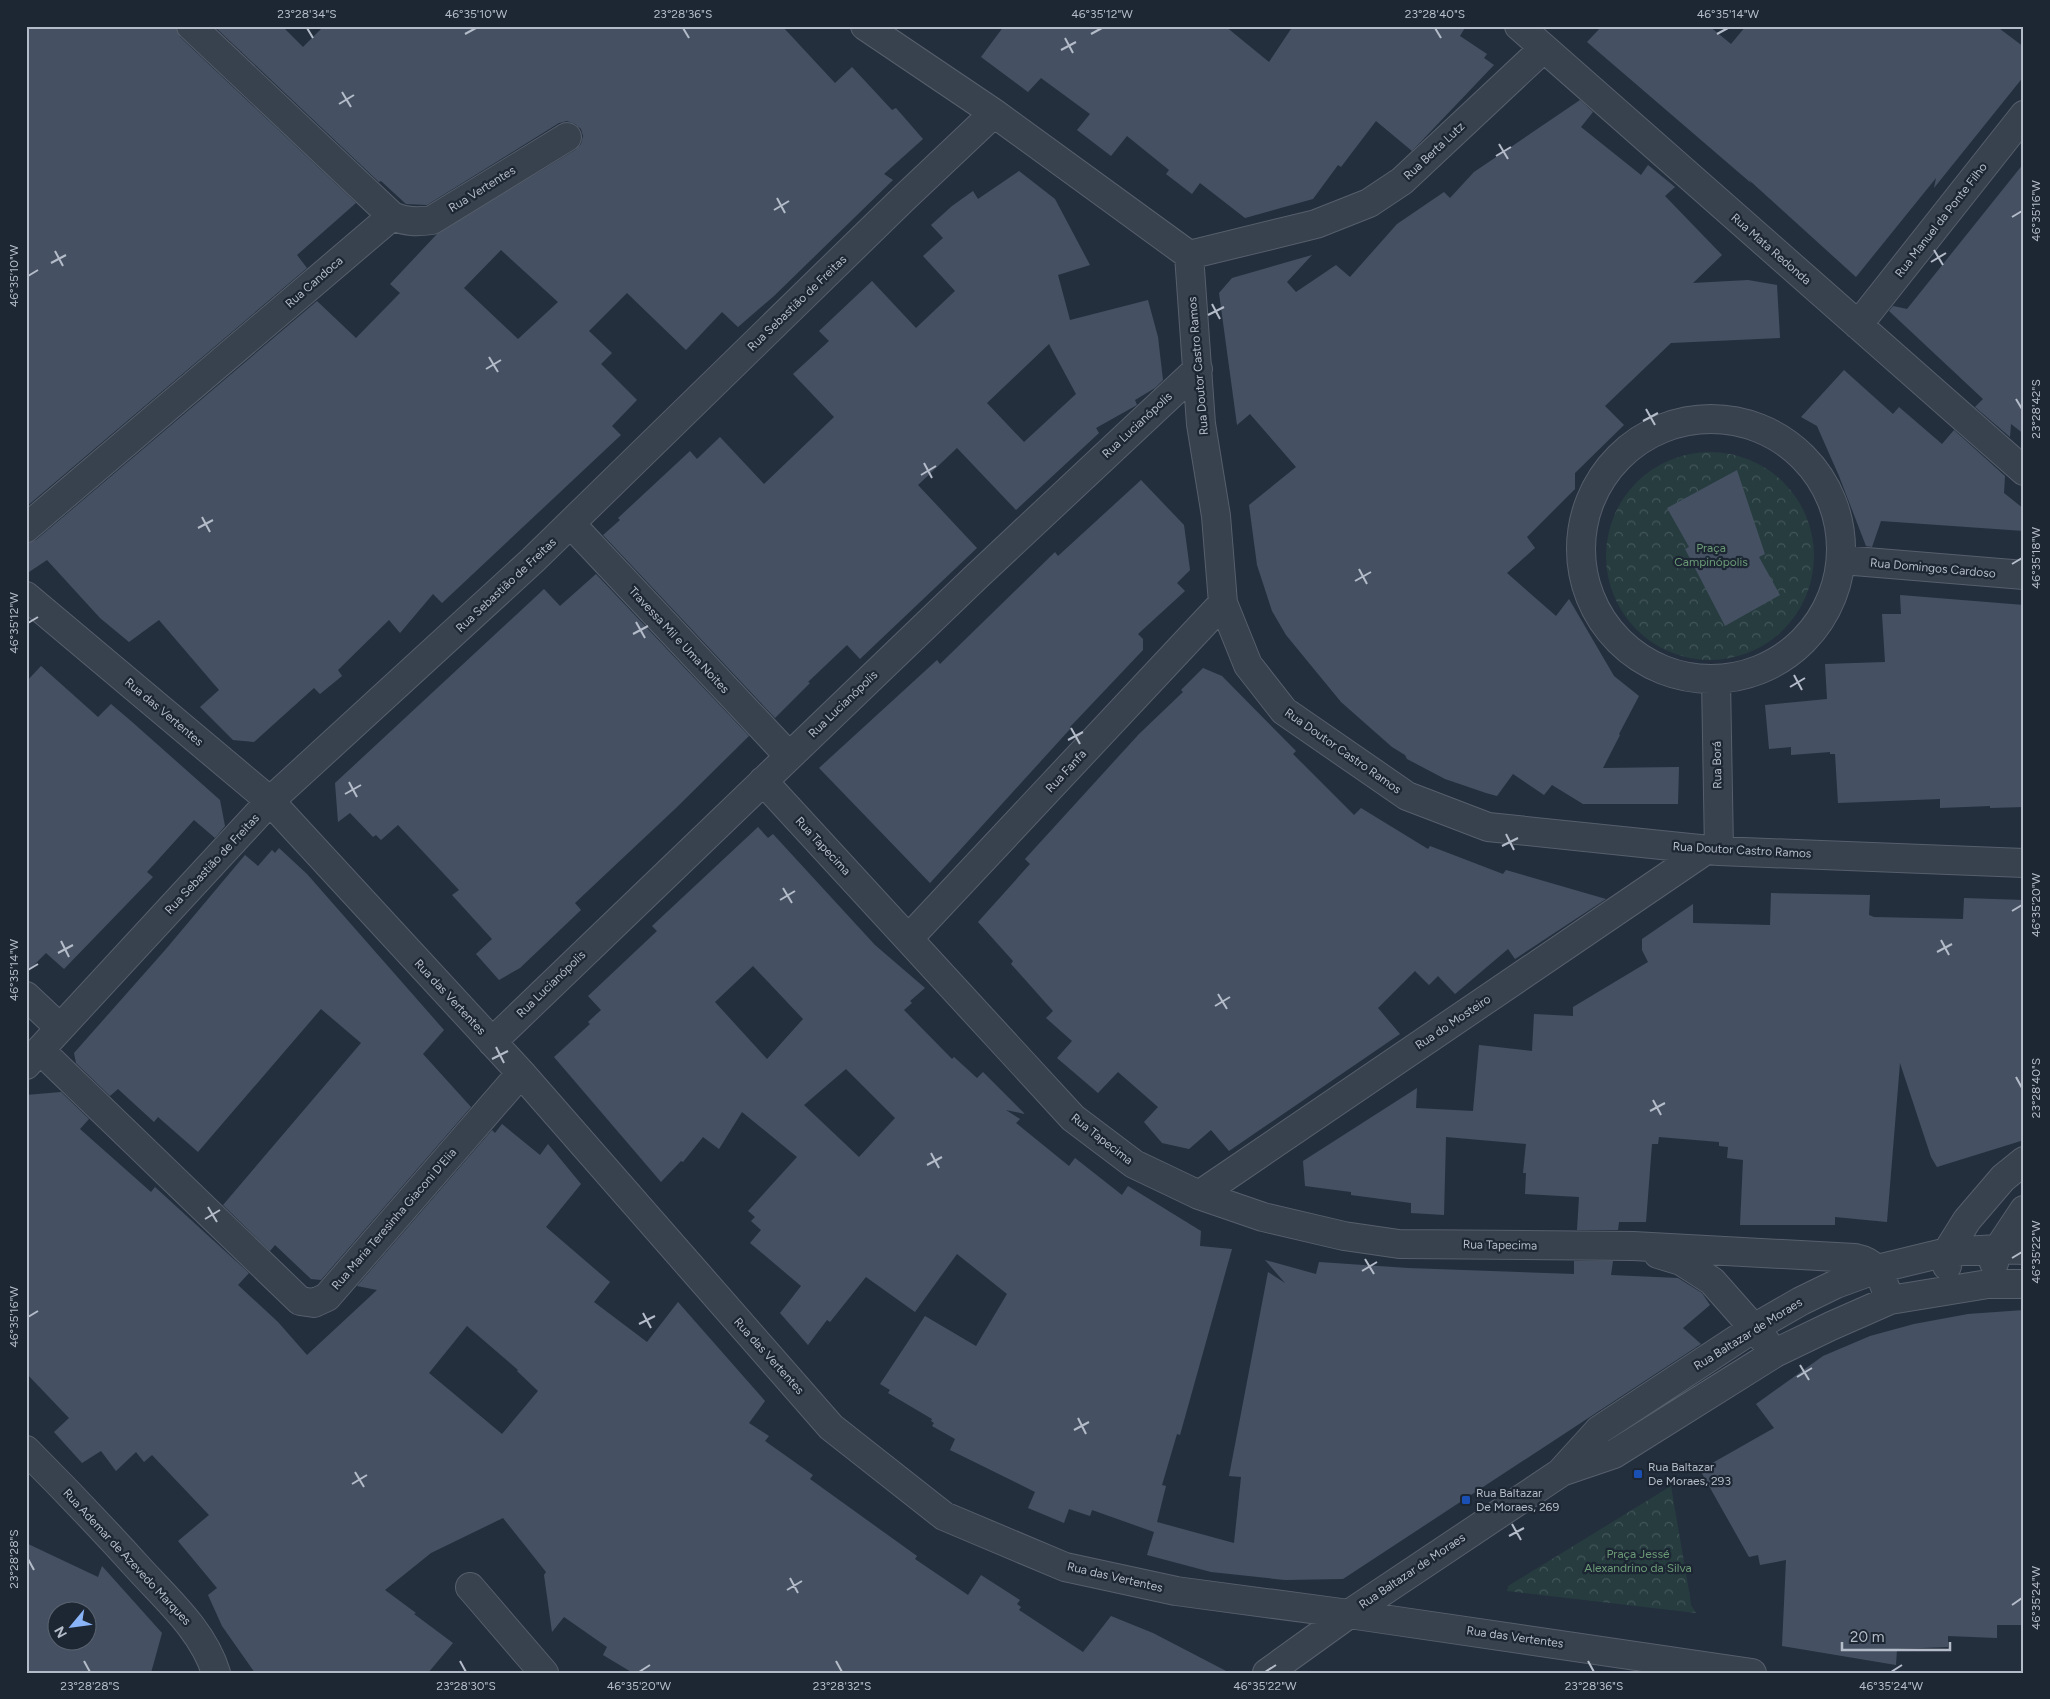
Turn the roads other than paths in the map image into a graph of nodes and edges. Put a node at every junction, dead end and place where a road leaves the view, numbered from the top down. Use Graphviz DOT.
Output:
graph roads {
  1 [pos="191,26"];
  2 [pos="865,26"];
  3 [pos="1520,26"];
  4 [pos="1544,48"];
  5 [pos="994,113"];
  6 [pos="2024,115"];
  7 [pos="567,137"];
  8 [pos="392,216"];
  9 [pos="1189,255"];
  10 [pos="1858,325"];
  11 [pos="1198,369"];
  12 [pos="2024,471"];
  13 [pos="571,524"];
  14 [pos="26,528"];
  15 [pos="1842,560"];
  16 [pos="2024,575"];
  17 [pos="26,596"];
  18 [pos="1224,604"];
  19 [pos="1716,680"];
  20 [pos="789,756"];
  21 [pos="763,781"];
  22 [pos="270,801"];
  23 [pos="1713,850"];
  24 [pos="2024,863"];
  25 [pos="909,938"];
  26 [pos="26,996"];
  27 [pos="60,1028"];
  28 [pos="492,1042"];
  29 [pos="33,1057"];
  30 [pos="520,1073"];
  31 [pos="2024,1161"];
  32 [pos="1199,1194"];
  33 [pos="2024,1210"];
  34 [pos="1633,1246"];
  35 [pos="2011,1250"];
  36 [pos="1947,1252"];
  37 [pos="1877,1269"];
  38 [pos="1988,1284"];
  39 [pos="2024,1284"];
  40 [pos="1946,1290"];
  41 [pos="1890,1300"];
  42 [pos="1754,1328"];
  43 [pos="1775,1353"];
  44 [pos="26,1450"];
  45 [pos="1560,1472"];
  46 [pos="470,1587"];
  47 [pos="1349,1614"];
  48 [pos="216,1673"];
  49 [pos="544,1673"];
  50 [pos="1267,1673"];
  51 [pos="1752,1673"];
  1 -- 8 [label="street"];
  2 -- 5 [label="street"];
  3 -- 4 [label="street, Rua Mata Redonda"];
  4 -- 9 [label="street, Rua Berta Lutz"];
  4 -- 10 [label="street, Rua Mata Redonda"];
  5 -- 9 [label="street"];
  5 -- 13 [label="street, Rua Sebastião de Freitas"];
  6 -- 10 [label="street, Rua Manuel da Ponte Filho"];
  7 -- 8 [label="street, Rua Vertentes"];
  8 -- 14 [label="street, Rua Candoca"];
  9 -- 11 [label="street, Rua Doutor Castro Ramos"];
  10 -- 12 [label="street, Rua Mata Redonda"];
  11 -- 18 [label="street, Rua Doutor Castro Ramos"];
  11 -- 20 [label="street, Rua Lucianópolis"];
  13 -- 20 [label="street, Travessa Mil e Uma Noites"];
  13 -- 22 [label="street, Rua Sebastião de Freitas"];
  15 -- 16 [label="street, Rua Domingos Cardoso"];
  15 -- 19 [label="street"];
  15 -- 19 [label="street"];
  17 -- 22 [label="street, Rua das Vertentes"];
  18 -- 23 [label="street, Rua Doutor Castro Ramos"];
  18 -- 25 [label="street, Rua Fanfa"];
  19 -- 23 [label="street, Rua Borá"];
  20 -- 21 [label="street, Rua Lucianópolis"];
  21 -- 25 [label="street, Rua Tapecima"];
  21 -- 28 [label="street, Rua Lucianópolis"];
  22 -- 27 [label="street, Rua Sebastião de Freitas"];
  22 -- 28 [label="street, Rua das Vertentes"];
  23 -- 24 [label="street, Rua Doutor Castro Ramos"];
  23 -- 32 [label="street, Rua do Mosteiro"];
  25 -- 32 [label="street, Rua Tapecima"];
  26 -- 27 [label="street"];
  27 -- 29 [label="street, Rua Sebastião de Freitas"];
  28 -- 30 [label="street, Rua das Vertentes"];
  29 -- 30 [label="street, Rua Maria Teresinha Giaconi D'Elia"];
  30 -- 47 [label="street, Rua das Vertentes"];
  31 -- 36 [label="street"];
  32 -- 34 [label="street, Rua Tapecima"];
  33 -- 35 [label="street"];
  34 -- 37 [label="street, Rua Tapecima"];
  34 -- 42 [label="street, Rua Tapecima"];
  35 -- 36 [label="street, Rua Baltazar de Moraes"];
  35 -- 38 [label="street"];
  36 -- 37 [label="street, Rua Baltazar de Moraes"];
  36 -- 40 [label="street"];
  37 -- 41 [label="street"];
  37 -- 42 [label="street, Rua Baltazar de Moraes"];
  38 -- 39 [label="street, Rua Baltazar de Moraes"];
  38 -- 40 [label="street, Rua Baltazar de Moraes"];
  40 -- 41 [label="street, Rua Baltazar de Moraes"];
  41 -- 43 [label="street, Rua Baltazar de Moraes"];
  42 -- 43 [label="street, Rua Tapecima"];
  42 -- 45 [label="street, Rua Baltazar de Moraes"];
  43 -- 45 [label="street, Rua Baltazar de Moraes"];
  44 -- 48 [label="street, Rua Ademar de Azevedo Marques"];
  45 -- 47 [label="street, Rua Baltazar de Moraes"];
  46 -- 49 [label="street"];
  47 -- 50 [label="street, Rua Baltazar de Moraes"];
  47 -- 51 [label="street, Rua das Vertentes"];
}
